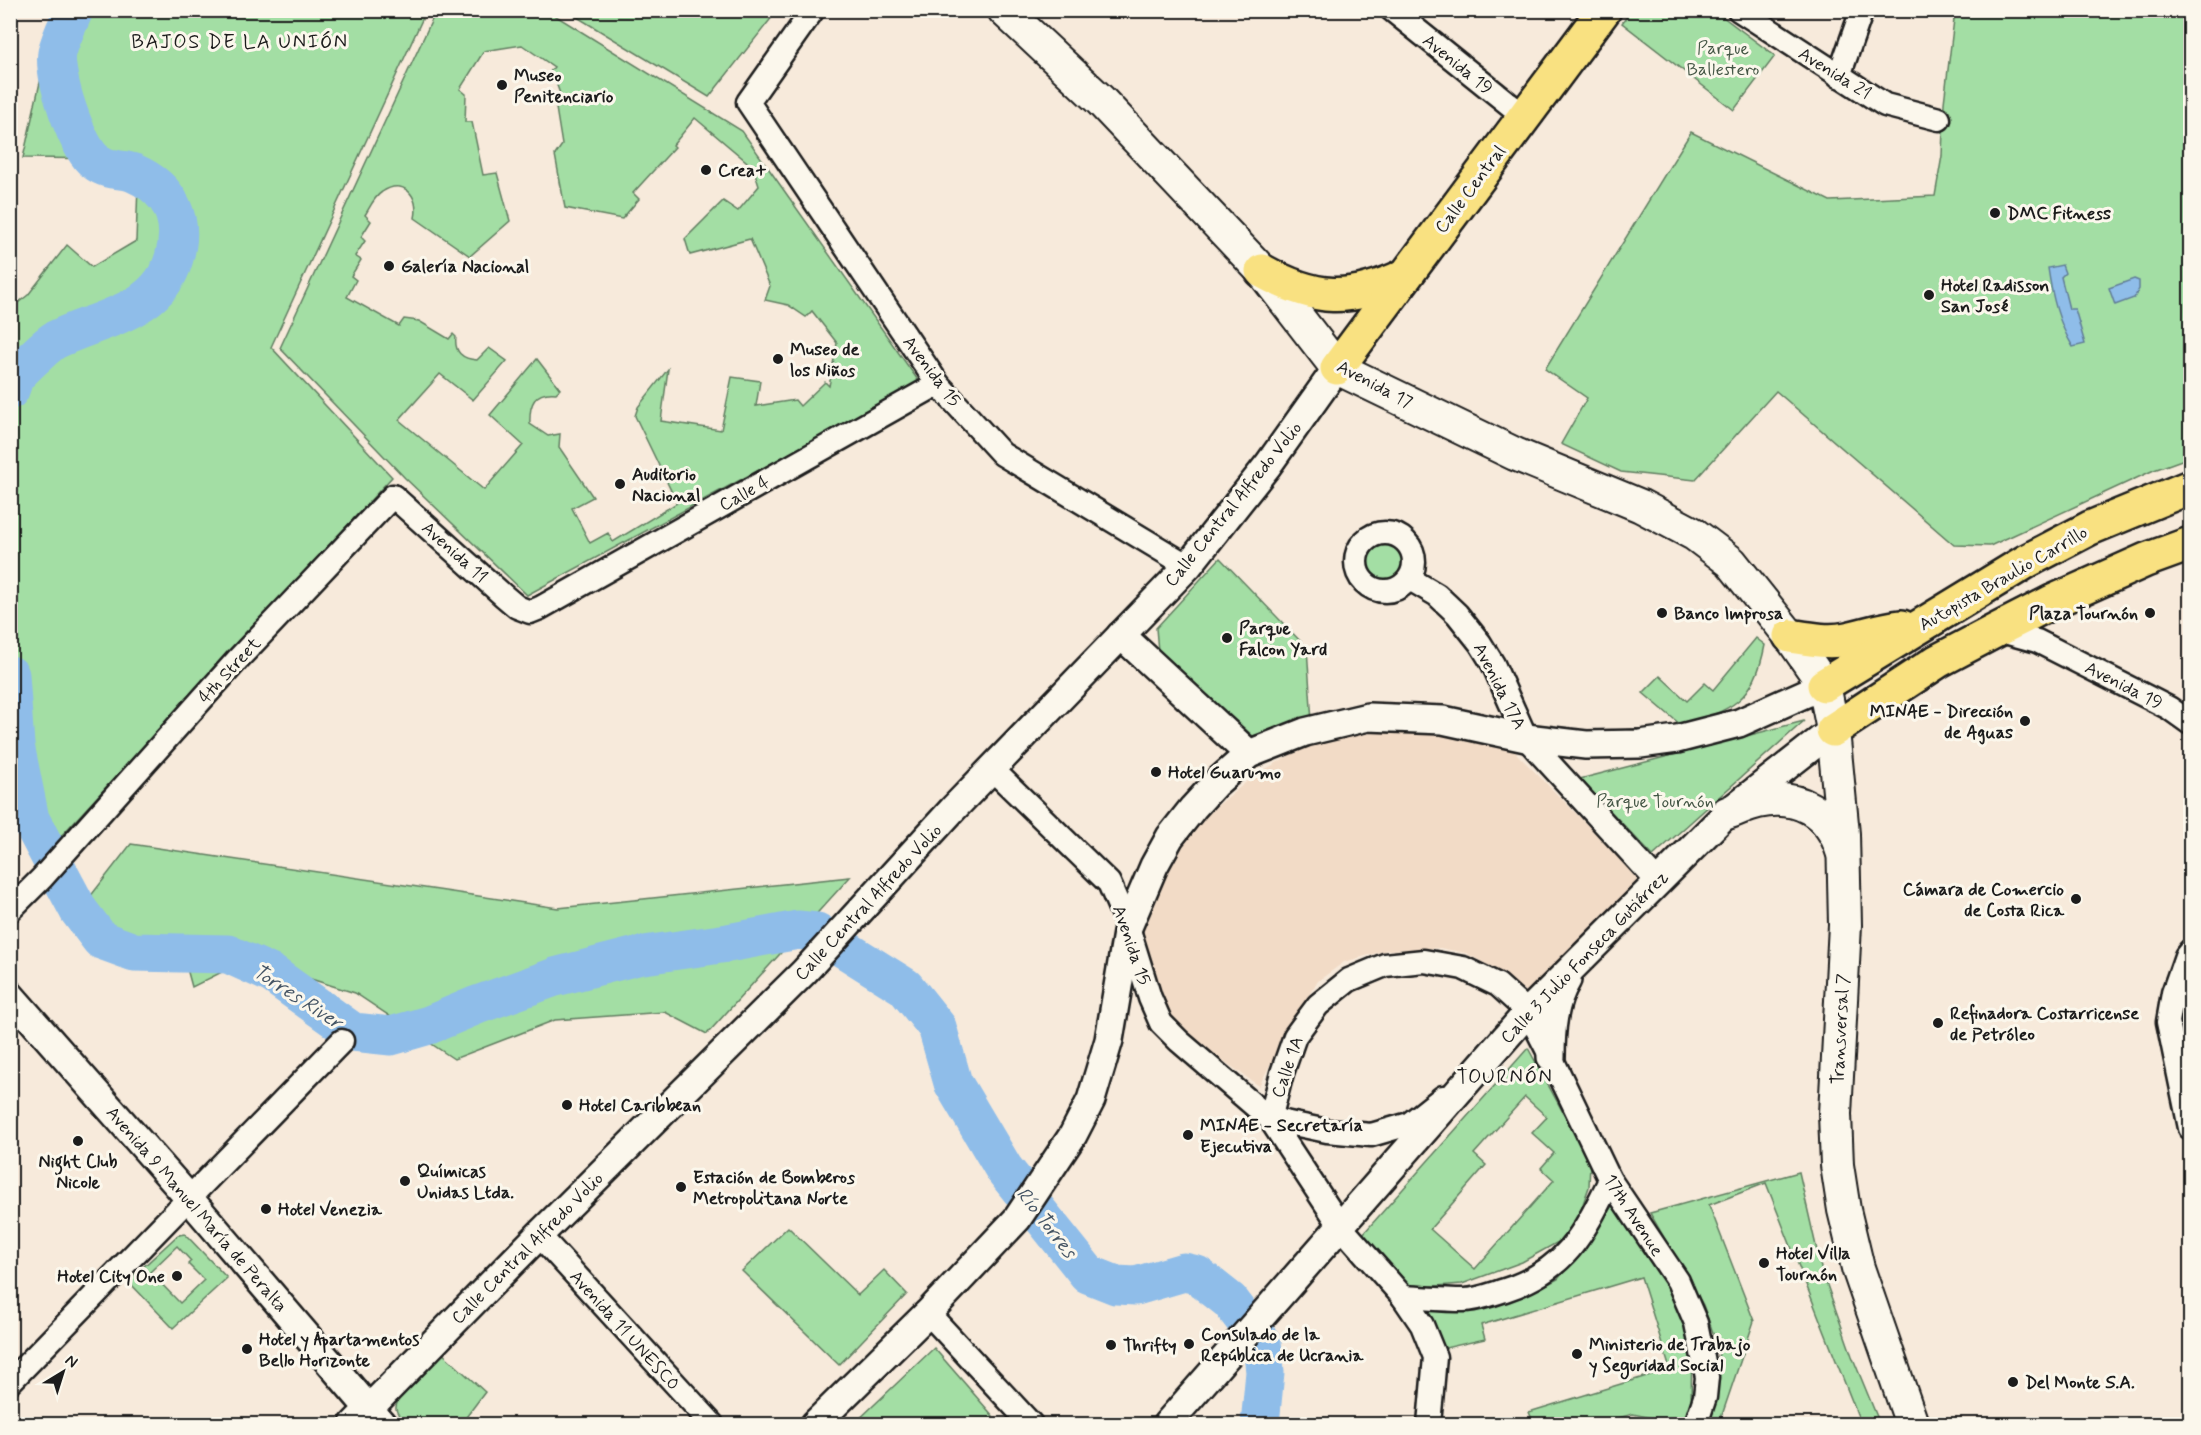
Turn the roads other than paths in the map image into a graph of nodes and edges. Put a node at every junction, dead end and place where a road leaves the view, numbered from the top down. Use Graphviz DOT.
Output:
graph roads {
  1 [pos="813,10"];
  2 [pos="1005,10"];
  3 [pos="1392,10"];
  4 [pos="1604,10"];
  5 [pos="1738,10"];
  6 [pos="1862,10"];
  7 [pos="1839,76"];
  8 [pos="1524,117"];
  9 [pos="1939,119"];
  10 [pos="1262,271"];
  11 [pos="1406,276"];
  12 [pos="1337,368"];
  13 [pos="938,384"];
  14 [pos="2190,487"];
  15 [pos="393,496"];
  16 [pos="2190,544"];
  17 [pos="1188,566"];
  18 [pos="1410,579"];
  19 [pos="2054,602"];
  20 [pos="518,607"];
  21 [pos="1919,626"];
  22 [pos="1997,630"];
  23 [pos="1121,635"];
  24 [pos="1790,636"];
  25 [pos="2056,650"];
  26 [pos="1824,685"];
  27 [pos="2190,723"];
  28 [pos="1833,730"];
  29 [pos="1526,738"];
  30 [pos="1249,754"];
  31 [pos="993,770"];
  32 [pos="1727,813"];
  33 [pos="1844,854"];
  34 [pos="1657,881"];
  35 [pos="10,910"];
  36 [pos="1128,927"];
  37 [pos="2188,954"];
  38 [pos="1576,964"];
  39 [pos="10,995"];
  40 [pos="1528,1012"];
  41 [pos="342,1041"];
  42 [pos="1551,1056"];
  43 [pos="1469,1077"];
  44 [pos="1270,1119"];
  45 [pos="2190,1128"];
  46 [pos="1610,1180"];
  47 [pos="188,1197"];
  48 [pos="1341,1227"];
  49 [pos="539,1235"];
  50 [pos="1403,1297"];
  51 [pos="928,1313"];
  52 [pos="10,1382"];
  53 [pos="368,1419"];
  54 [pos="712,1425"];
  55 [pos="815,1425"];
  56 [pos="1030,1425"];
  57 [pos="1167,1425"];
  58 [pos="1429,1425"];
  59 [pos="1696,1425"];
  60 [pos="1912,1425"];
  1 -- 13 [label="street, Avenida 15"];
  2 -- 10 [label="main road, Avenida 17"];
  3 -- 8 [label="street, Avenida 19"];
  4 -- 8 [label="main road, Calle Central"];
  5 -- 7 [label="street, Avenida 21"];
  6 -- 7 [label="street"];
  7 -- 9 [label="street, Avenida 21"];
  8 -- 11 [label="main road, Calle Central"];
  10 -- 11 [label="main road"];
  10 -- 12 [label="main road, Avenida 17"];
  11 -- 12 [label="main road, Calle Central"];
  12 -- 17 [label="street, Calle Central Alfredo Volio"];
  12 -- 24 [label="main road, Avenida 17"];
  13 -- 17 [label="street, Avenida 15"];
  13 -- 20 [label="street, Calle 4"];
  14 -- 21 [label="main road, Autopista Braulio Carrillo"];
  15 -- 20 [label="street, Avenida 11"];
  15 -- 35 [label="street, 4th Street"];
  16 -- 19 [label="main road"];
  17 -- 23 [label="street, Calle Central Alfredo Volio"];
  18 -- 29 [label="street, Avenida 17A"];
  19 -- 22 [label="main road"];
  19 -- 25 [label="street"];
  21 -- 24 [label="main road"];
  21 -- 26 [label="main road, Autopista Braulio Carrillo"];
  22 -- 25 [label="street, Avenida 19"];
  22 -- 28 [label="main road"];
  23 -- 30 [label="street"];
  23 -- 31 [label="street, Calle Central Alfredo Volio"];
  24 -- 26 [label="main road, Transversal 7"];
  25 -- 27 [label="street, Avenida 19"];
  26 -- 28 [label="main road, Transversal 7"];
  26 -- 29 [label="street"];
  28 -- 32 [label="street, Calle 3 Julio Fonseca Gutiérrez"];
  28 -- 33 [label="main road, Transversal 7"];
  29 -- 30 [label="street"];
  29 -- 34 [label="street, Avenida 17A"];
  30 -- 36 [label="street"];
  31 -- 36 [label="street, Avenida 15"];
  31 -- 49 [label="street, Calle Central Alfredo Volio"];
  32 -- 33 [label="main road"];
  32 -- 34 [label="street, Calle 3 Julio Fonseca Gutiérrez"];
  33 -- 60 [label="main road, Transversal 7"];
  34 -- 38 [label="street, Calle 3 Julio Fonseca Gutiérrez"];
  36 -- 44 [label="street, Avenida 15"];
  36 -- 51 [label="street"];
  37 -- 45 [label="street"];
  38 -- 40 [label="street, Calle 3 Julio Fonseca Gutiérrez"];
  38 -- 42 [label="street"];
  39 -- 47 [label="street, Avenida 9 Manuel María de Peralta"];
  40 -- 42 [label="street, 17th Avenue"];
  40 -- 43 [label="street, Calle 3 Julio Fonseca Gutiérrez"];
  40 -- 44 [label="street, Calle 1A"];
  41 -- 47 [label="street"];
  42 -- 46 [label="street, 17th Avenue"];
  43 -- 44 [label="street, Avenida 15"];
  43 -- 48 [label="street, Calle 3 Julio Fonseca Gutiérrez"];
  44 -- 48 [label="street, Avenida 15"];
  46 -- 50 [label="street"];
  46 -- 59 [label="street, 17th Avenue"];
  47 -- 52 [label="street"];
  47 -- 53 [label="street, Avenida 9 Manuel María de Peralta"];
  48 -- 50 [label="street, Avenida 15"];
  48 -- 57 [label="street, Calle 3 Julio Fonseca Gutiérrez"];
  49 -- 53 [label="street, Calle Central Alfredo Volio"];
  49 -- 54 [label="street, Avenida 11 UNESCO"];
  50 -- 58 [label="street, Avenida 15"];
  51 -- 55 [label="street"];
  51 -- 56 [label="street"];
}
